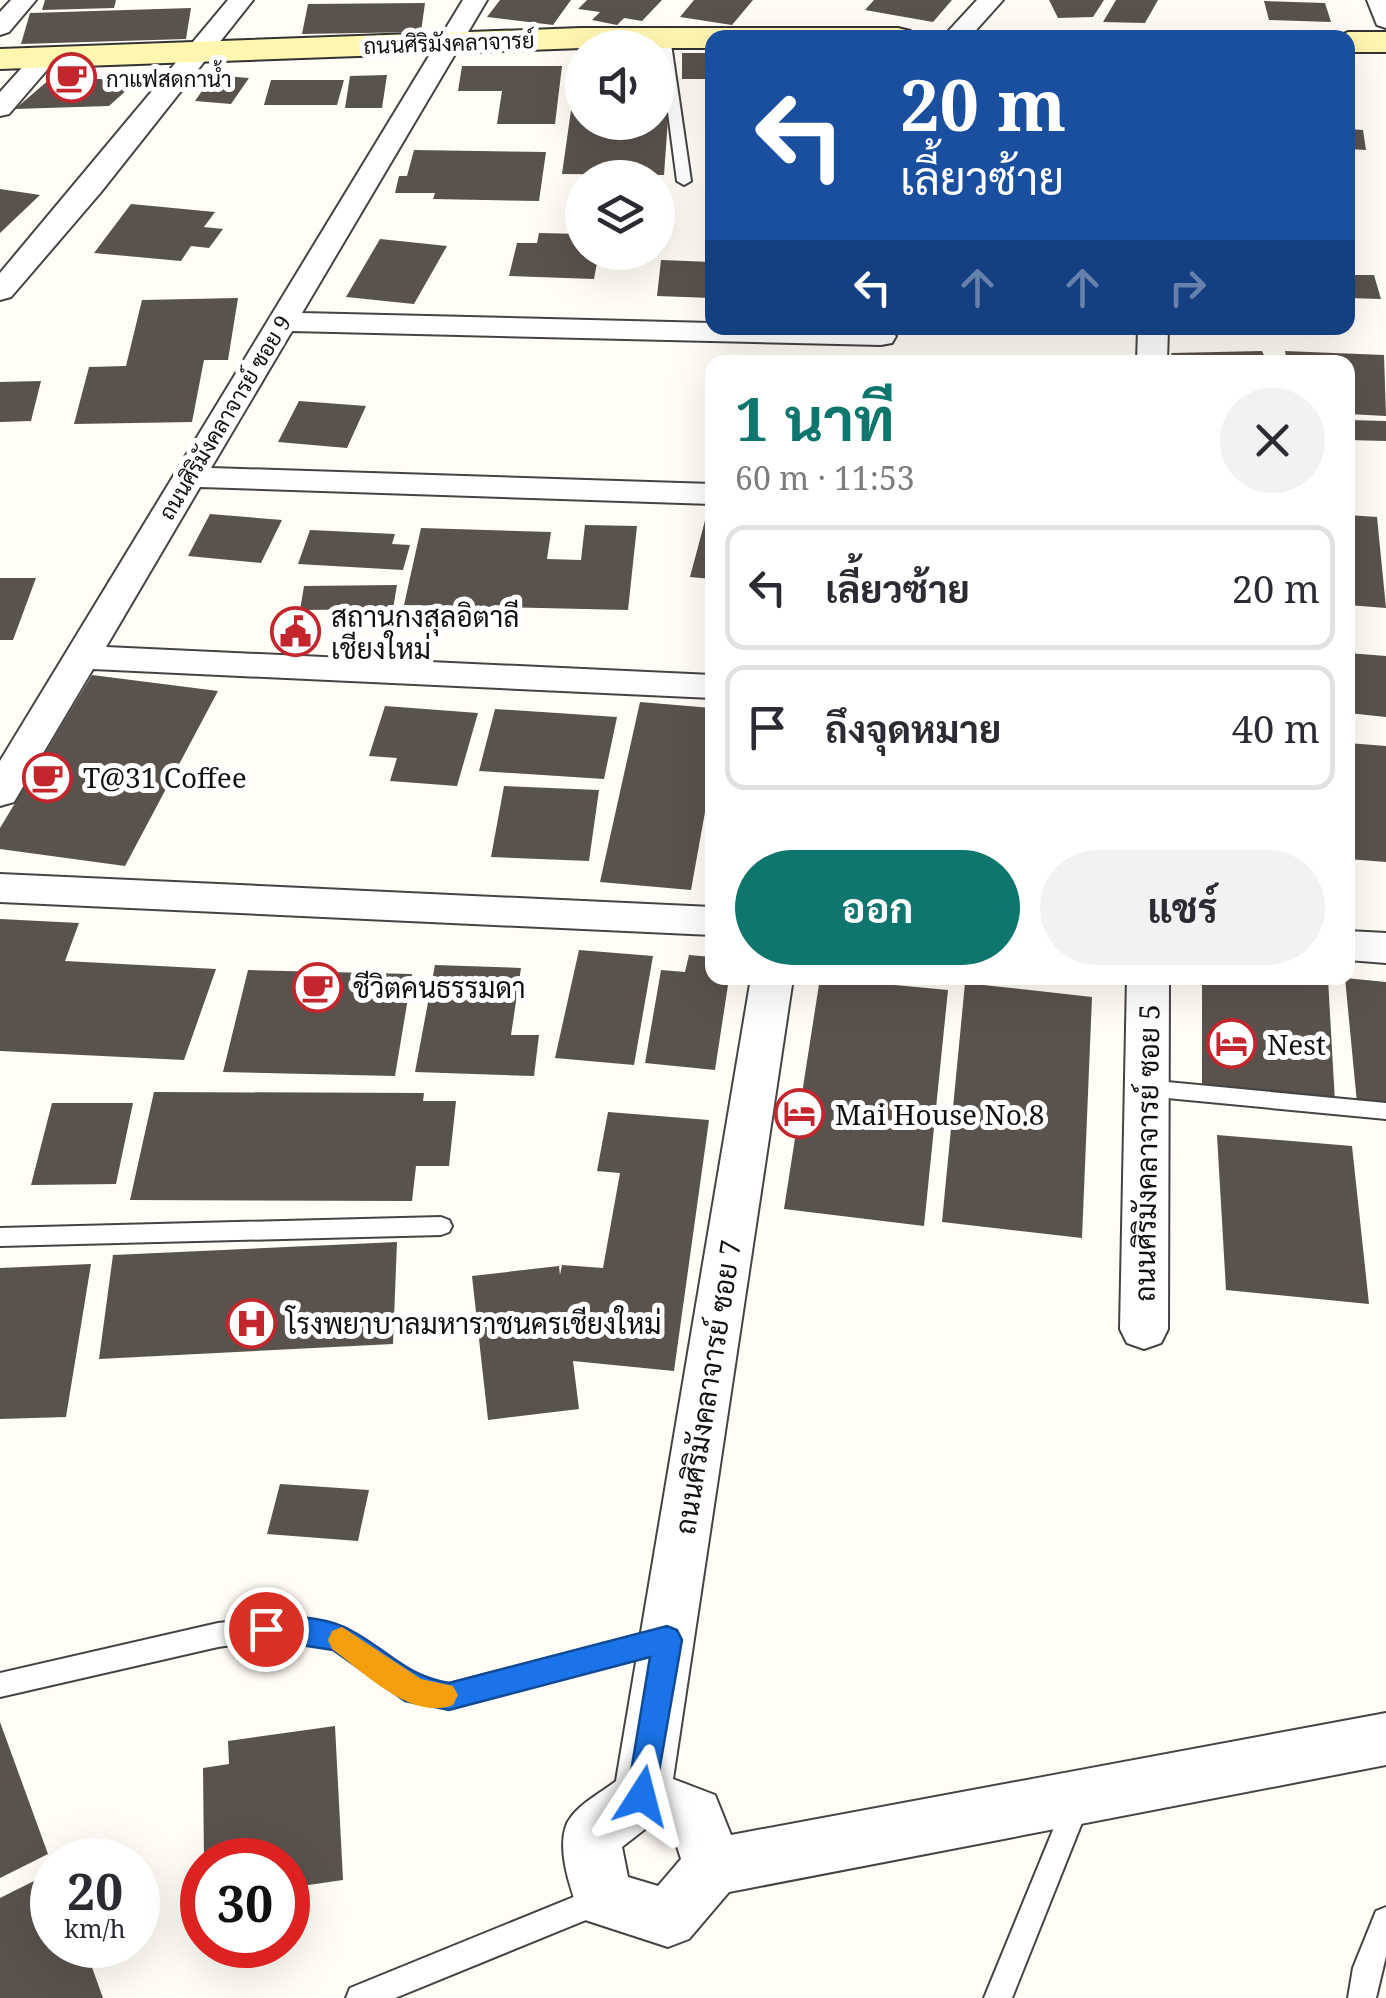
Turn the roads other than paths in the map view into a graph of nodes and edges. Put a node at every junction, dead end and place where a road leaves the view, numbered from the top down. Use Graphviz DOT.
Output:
graph roads {
  1 [pos="24,0"];
  2 [pos="241,0"];
  3 [pos="475,0"];
  4 [pos="991,0"];
  5 [pos="1379,0"];
  6 [pos="1386,20"];
  7 [pos="0,28"];
  8 [pos="962,30"];
  9 [pos="675,36"];
  10 [pos="705,36"];
  11 [pos="450,42"];
  12 [pos="1355,42"];
  13 [pos="1386,42"];
  14 [pos="565,43"];
  15 [pos="202,50"];
  16 [pos="44,57"];
  17 [pos="0,59"];
  18 [pos="0,108"];
  19 [pos="675,135"];
  20 [pos="684,181"];
  21 [pos="0,290"];
  22 [pos="282,322"];
  23 [pos="880,342"];
  24 [pos="186,477"];
  25 [pos="705,494"];
  26 [pos="80,657"];
  27 [pos="705,687"];
  28 [pos="0,794"];
  29 [pos="0,888"];
  30 [pos="705,921"];
  31 [pos="1355,946"];
  32 [pos="1386,948"];
  33 [pos="771,985"];
  34 [pos="1148,985"];
  35 [pos="1146,1088"];
  36 [pos="1386,1111"];
  37 [pos="441,1226"];
  38 [pos="0,1237"];
  39 [pos="1144,1330"];
  40 [pos="667,1640"];
  41 [pos="0,1685"];
  42 [pos="1386,1740"];
  43 [pos="642,1796"];
  44 [pos="1080,1798"];
  45 [pos="713,1867"];
  46 [pos="603,1899"];
  47 [pos="1386,1921"];
  48 [pos="360,1998"];
  49 [pos="998,1998"];
  50 [pos="1362,1998"];
  1 -- 7 [label="street"];
  2 -- 15 [label="street"];
  3 -- 11 [label="street, ถนนศิริมังคลาจารย์ ซอย 9"];
  4 -- 8 [label="street"];
  5 -- 6 [label="street"];
  9 -- 10 [label="street, ถนนศิริมังคลาจารย์"];
  11 -- 14 [label="street, ถนนศิริมังคลาจารย์"];
  11 -- 15 [label="street, ถนนศิริมังคลาจารย์"];
  11 -- 22 [label="street, ถนนศิริมังคลาจารย์ ซอย 9"];
  12 -- 13 [label="street"];
  15 -- 16 [label="street, ถนนศิริมังคลาจารย์"];
  15 -- 21 [label="street"];
  16 -- 17 [label="street, ถนนศิริมังคลาจารย์"];
  16 -- 18 [label="street"];
  19 -- 20 [label="lane"];
  22 -- 23 [label="street"];
  22 -- 24 [label="street, ถนนศิริมังคลาจารย์ ซอย 9"];
  24 -- 25 [label="street"];
  24 -- 26 [label="street, ถนนศิริมังคลาจารย์ ซอย 9"];
  26 -- 27 [label="street"];
  26 -- 28 [label="street, ถนนศิริมังคลาจารย์ ซอย 9"];
  29 -- 30 [label="street"];
  31 -- 32 [label="street"];
  33 -- 40 [label="street, ถนนศิริมังคลาจารย์ ซอย 7"];
  34 -- 35 [label="street, ถนนศิริมังคลาจารย์ ซอย 5"];
  35 -- 36 [label="lane"];
  35 -- 39 [label="street, ถนนศิริมังคลาจารย์ ซอย 5"];
  37 -- 38 [label="lane"];
  40 -- 41 [label="lane"];
  40 -- 43 [label="street, ถนนศิริมังคลาจารย์ ซอย 7"];
  42 -- 44 [label="street"];
  43 -- 45 [label="street"];
  43 -- 46 [label="street"];
  44 -- 45 [label="street"];
  44 -- 49 [label="lane"];
  45 -- 46 [label="street"];
  46 -- 48 [label="lane"];
  47 -- 50 [label="lane"];
}
